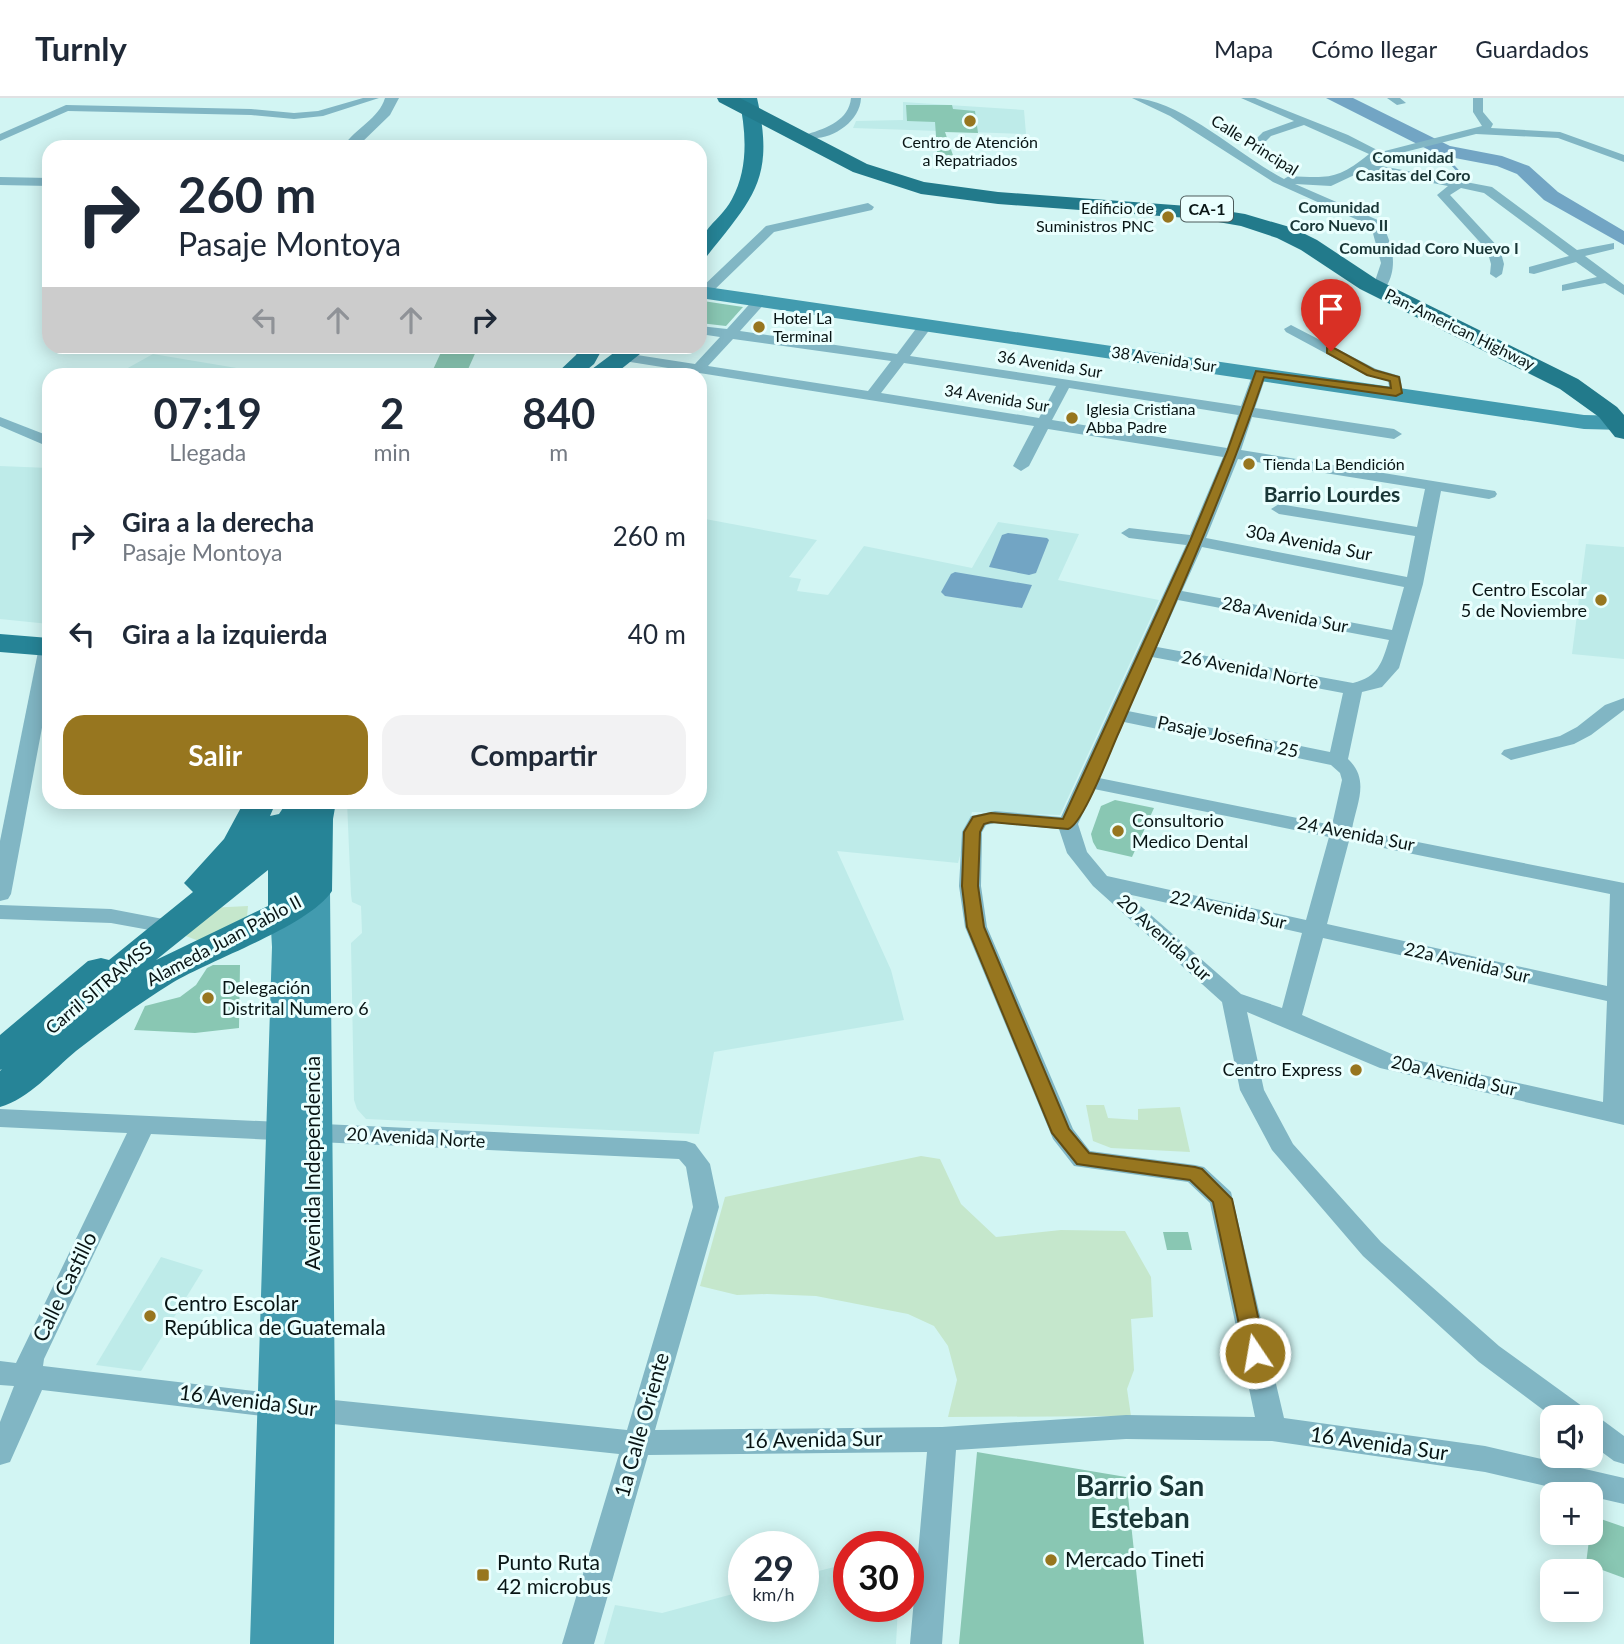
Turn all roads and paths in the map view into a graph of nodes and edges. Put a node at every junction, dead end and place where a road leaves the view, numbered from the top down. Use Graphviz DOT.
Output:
graph roads {
  1 [pos="74,98"];
  2 [pos="374,98"];
  3 [pos="392,98"];
  4 [pos="726,98"];
  5 [pos="737,98"];
  6 [pos="748,98"];
  7 [pos="767,98"];
  8 [pos="856,98"];
  9 [pos="1138,98"];
  10 [pos="1246,98"];
  11 [pos="1478,98"];
  12 [pos="66,108"];
  13 [pos="1306,121"];
  14 [pos="734,122"];
  15 [pos="1476,131"];
  16 [pos="812,136"];
  17 [pos="0,138"];
  18 [pos="1262,139"];
  19 [pos="355,140"];
  20 [pos="1380,155"];
  21 [pos="1624,159"];
  22 [pos="1364,166"];
  23 [pos="1277,180"];
  24 [pos="0,181"];
  25 [pos="42,182"];
  26 [pos="1460,184"];
  27 [pos="713,205"];
  28 [pos="868,207"];
  29 [pos="707,226"];
  30 [pos="707,243"];
  31 [pos="1610,246"];
  32 [pos="1578,255"];
  33 [pos="1534,270"];
  34 [pos="1496,274"];
  35 [pos="1624,275"];
  36 [pos="1609,278"];
  37 [pos="1381,284"];
  38 [pos="707,288"];
  39 [pos="1567,288"];
  40 [pos="1624,291"];
  41 [pos="707,295"];
  42 [pos="760,301"];
  43 [pos="926,325"];
  44 [pos="1291,329"];
  45 [pos="707,331"];
  46 [pos="730,334"];
  47 [pos="589,354"];
  48 [pos="616,354"];
  49 [pos="617,354"];
  50 [pos="619,354"];
  51 [pos="642,354"];
  52 [pos="900,358"];
  53 [pos="575,368"];
  54 [pos="592,368"];
  55 [pos="599,368"];
  56 [pos="606,368"];
  57 [pos="694,368"];
  58 [pos="699,368"];
  59 [pos="707,370"];
  60 [pos="1260,373"];
  61 [pos="1064,384"];
  62 [pos="1396,393"];
  63 [pos="872,396"];
  64 [pos="1247,411"];
  65 [pos="1622,420"];
  66 [pos="1,424"];
  67 [pos="1044,424"];
  68 [pos="1394,434"];
  69 [pos="42,439"];
  70 [pos="1233,452"];
  71 [pos="1021,466"];
  72 [pos="1434,485"];
  73 [pos="1489,494"];
  74 [pos="1279,509"];
  75 [pos="1129,533"];
  76 [pos="1426,533"];
  77 [pos="1196,541"];
  78 [pos="1414,583"];
  79 [pos="1173,594"];
  80 [pos="0,627"];
  81 [pos="1398,636"];
  82 [pos="42,640"];
  83 [pos="42,642"];
  84 [pos="0,643"];
  85 [pos="1147,651"];
  86 [pos="42,678"];
  87 [pos="1353,689"];
  88 [pos="1620,708"];
  89 [pos="1118,715"];
  90 [pos="1511,754"];
  91 [pos="1338,760"];
  92 [pos="1089,782"];
  93 [pos="275,809"];
  94 [pos="276,809"];
  95 [pos="276,809"];
  96 [pos="318,809"];
  97 [pos="1068,824"];
  98 [pos="1341,831"];
  99 [pos="1100,881"];
  100 [pos="0,894"];
  101 [pos="300,901"];
  102 [pos="0,912"];
  103 [pos="155,923"];
  104 [pos="1315,929"];
  105 [pos="1618,996"];
  106 [pos="1233,999"];
  107 [pos="1290,1019"];
  108 [pos="0,1056"];
  109 [pos="0,1072"];
  110 [pos="0,1093"];
  111 [pos="1619,1114"];
  112 [pos="0,1118"];
  113 [pos="143,1125"];
  114 [pos="298,1132"];
  115 [pos="706,1207"];
  116 [pos="0,1373"];
  117 [pos="29,1376"];
  118 [pos="1558,1405"];
  119 [pos="297,1407"];
  120 [pos="1272,1430"];
  121 [pos="1603,1437"];
  122 [pos="942,1439"];
  123 [pos="637,1443"];
  124 [pos="1624,1452"];
  125 [pos="0,1453"];
  126 [pos="1624,1490"];
  127 [pos="274,1644"];
  128 [pos="310,1644"];
  129 [pos="578,1644"];
  130 [pos="926,1644"];
  1 -- 12 [label="street"];
  2 -- 12 [label="street"];
  3 -- 19 [label="street"];
  4 -- 65 [label="highway, Pan-American Highway / CA-1"];
  5 -- 14 [label="main road"];
  6 -- 30 [label="main road"];
  7 -- 16 [label="highway, Pan-American Highway / CA-1"];
  8 -- 16 [label="street"];
  9 -- 23 [label="street, Calle Principal"];
  10 -- 13 [label="street"];
  11 -- 15 [label="street"];
  12 -- 17 [label="street"];
  13 -- 18 [label="street"];
  13 -- 20 [label="street"];
  15 -- 20 [label="street"];
  15 -- 21 [label="street"];
  16 -- 37 [label="highway, Pan-American Highway / CA-1"];
  20 -- 22 [label="street"];
  22 -- 23 [label="street"];
  22 -- 26 [label="street"];
  23 -- 37 [label="street, Calle Principal"];
  24 -- 25 [label="street"];
  26 -- 32 [label="street"];
  26 -- 34 [label="street"];
  27 -- 29 [label="main road"];
  28 -- 38 [label="street"];
  31 -- 32 [label="street"];
  32 -- 33 [label="street"];
  32 -- 36 [label="street"];
  35 -- 36 [label="street"];
  36 -- 39 [label="street"];
  36 -- 40 [label="street"];
  37 -- 65 [label="highway, Pan-American Highway / CA-1"];
  41 -- 42 [label="main road, 38 Avenida Sur"];
  42 -- 43 [label="main road, 38 Avenida Sur"];
  42 -- 46 [label="street"];
  43 -- 52 [label="street"];
  43 -- 60 [label="main road, 38 Avenida Sur"];
  44 -- 62 [label="street"];
  45 -- 46 [label="street, 36 Avenida Sur"];
  46 -- 52 [label="street, 36 Avenida Sur"];
  46 -- 58 [label="street"];
  47 -- 53 [label="main road"];
  48 -- 54 [label="main road"];
  49 -- 55 [label="main road"];
  50 -- 56 [label="main road"];
  51 -- 57 [label="street, 34 Avenida Sur"];
  52 -- 61 [label="street, 36 Avenida Sur"];
  52 -- 63 [label="street"];
  59 -- 63 [label="street, 34 Avenida Sur"];
  60 -- 62 [label="main road, 38 Avenida Sur"];
  60 -- 64 [label="street"];
  61 -- 64 [label="street, 36 Avenida Sur"];
  61 -- 67 [label="street"];
  62 -- 65 [label="main road, 38 Avenida Sur"];
  63 -- 67 [label="street, 34 Avenida Sur"];
  64 -- 68 [label="street, 36 Avenida Sur"];
  64 -- 70 [label="street"];
  66 -- 69 [label="street"];
  67 -- 70 [label="street, 34 Avenida Sur"];
  67 -- 71 [label="street"];
  70 -- 72 [label="street, 34 Avenida Sur"];
  70 -- 77 [label="street"];
  72 -- 73 [label="street, 34 Avenida Sur"];
  72 -- 76 [label="street"];
  74 -- 76 [label="street"];
  75 -- 77 [label="street, 30a Avenida Sur"];
  76 -- 78 [label="street"];
  77 -- 78 [label="street, 30a Avenida Sur"];
  77 -- 79 [label="street"];
  78 -- 81 [label="street"];
  79 -- 81 [label="street, 28a Avenida Sur"];
  79 -- 85 [label="street"];
  80 -- 82 [label="main road"];
  81 -- 87 [label="street"];
  83 -- 84 [label="main road"];
  85 -- 87 [label="street, 26 Avenida Norte"];
  85 -- 89 [label="street"];
  86 -- 100 [label="street"];
  87 -- 91 [label="street"];
  88 -- 90 [label="street"];
  89 -- 91 [label="street, Pasaje Josefina 25"];
  89 -- 92 [label="street"];
  91 -- 98 [label="street"];
  92 -- 97 [label="street"];
  92 -- 98 [label="street, 24 Avenida Sur"];
  93 -- 103 [label="main road"];
  94 -- 101 [label="main road"];
  95 -- 109 [label="main road, Carril SITRAMSS"];
  96 -- 101 [label="main road"];
  97 -- 99 [label="street, 20 Avenida Sur"];
  97 -- 120 [label="street"];
  98 -- 104 [label="street"];
  98 -- 105 [label="street, 24 Avenida Sur"];
  99 -- 104 [label="street, 22 Avenida Sur"];
  99 -- 106 [label="street, 20 Avenida Sur"];
  101 -- 110 [label="main road, Alameda Juan Pablo II"];
  101 -- 114 [label="main road, Avenida Independencia"];
  102 -- 103 [label="street"];
  103 -- 108 [label="main road"];
  104 -- 105 [label="street, 22a Avenida Sur"];
  104 -- 107 [label="street"];
  105 -- 111 [label="street"];
  106 -- 107 [label="street, 20 Avenida Sur"];
  106 -- 118 [label="street"];
  107 -- 111 [label="street, 20a Avenida Sur"];
  112 -- 113 [label="street, 20 Avenida Norte"];
  113 -- 114 [label="street, 20 Avenida Norte"];
  113 -- 117 [label="street, Calle Castillo"];
  114 -- 115 [label="street, 20 Avenida Norte"];
  114 -- 119 [label="main road, Avenida Independencia"];
  115 -- 123 [label="street, 1a Calle Oriente"];
  116 -- 117 [label="street, 16 Avenida Sur"];
  117 -- 119 [label="street, 16 Avenida Sur"];
  117 -- 125 [label="street, Calle Castillo"];
  119 -- 123 [label="street, 16 Avenida Sur"];
  119 -- 127 [label="main road, Avenida Independencia"];
  119 -- 128 [label="main road, Avenida Independencia"];
  120 -- 122 [label="street, 16 Avenida Sur"];
  120 -- 126 [label="street, 16 Avenida Sur"];
  121 -- 124 [label="street"];
  122 -- 123 [label="street, 16 Avenida Sur"];
  122 -- 130 [label="street"];
  123 -- 129 [label="street, 1a Calle Oriente"];
}
